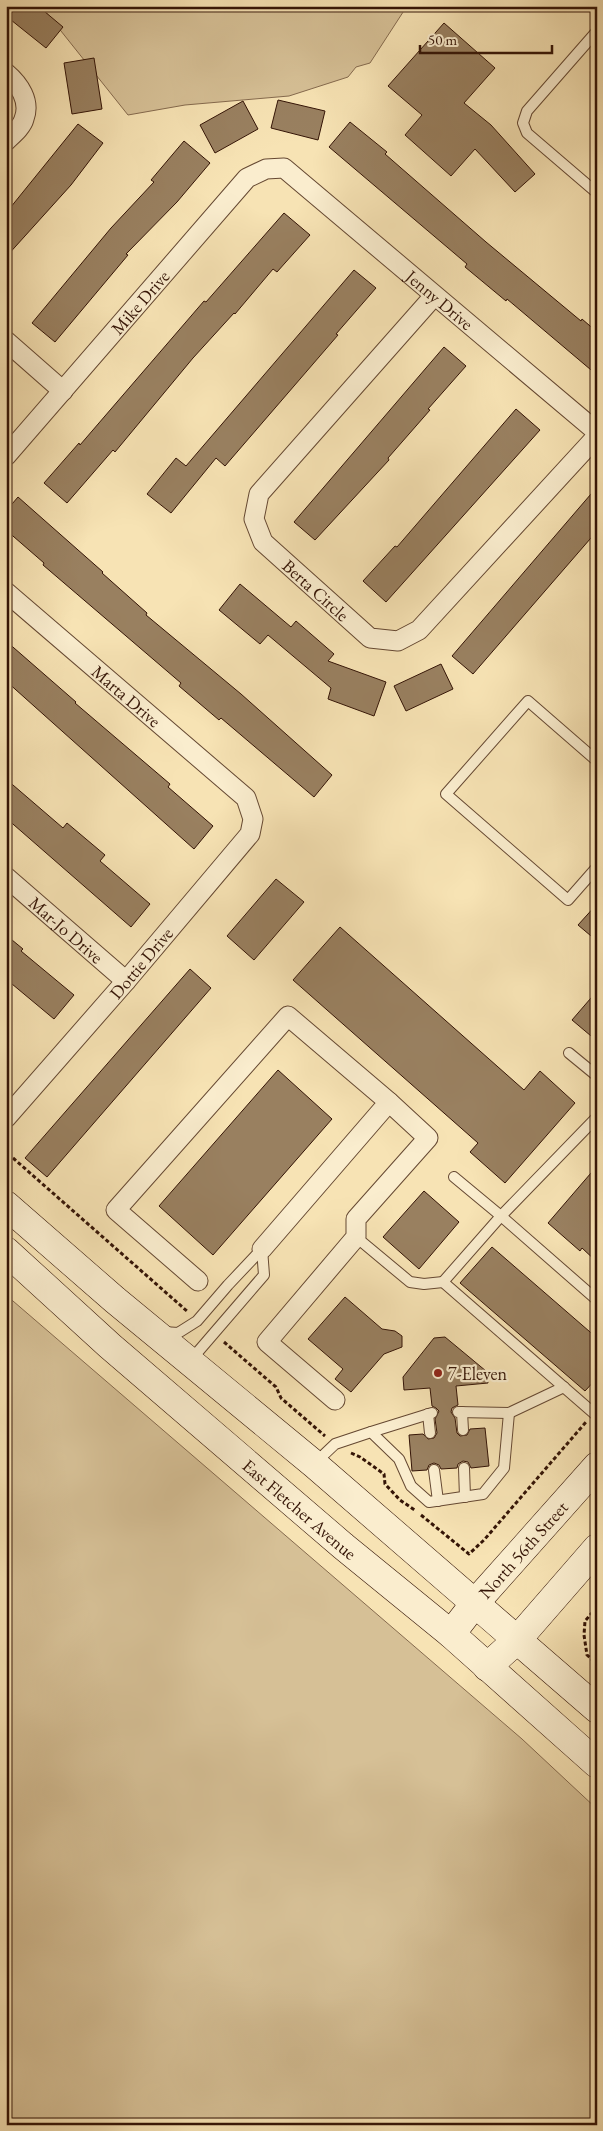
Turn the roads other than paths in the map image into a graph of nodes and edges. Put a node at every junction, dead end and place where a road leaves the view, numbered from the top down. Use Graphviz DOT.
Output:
graph roads {
  1 [pos="597,30"];
  2 [pos="6,73"];
  3 [pos="6,141"];
  4 [pos="284,168"];
  5 [pos="597,193"];
  6 [pos="434,296"];
  7 [pos="6,342"];
  8 [pos="63,391"];
  9 [pos="597,434"];
  10 [pos="6,456"];
  11 [pos="6,592"];
  12 [pos="597,760"];
  13 [pos="246,798"];
  14 [pos="597,868"];
  15 [pos="6,876"];
  16 [pos="126,982"];
  17 [pos="569,1054"];
  18 [pos="597,1076"];
  19 [pos="389,1102"];
  20 [pos="597,1117"];
  21 [pos="6,1118"];
  22 [pos="454,1176"];
  23 [pos="6,1205"];
  24 [pos="501,1216"];
  25 [pos="356,1237"];
  26 [pos="262,1250"];
  27 [pos="6,1252"];
  28 [pos="198,1281"];
  29 [pos="443,1282"];
  30 [pos="597,1300"];
  31 [pos="153,1332"];
  32 [pos="189,1362"];
  33 [pos="564,1388"];
  34 [pos="335,1400"];
  35 [pos="509,1413"];
  36 [pos="597,1416"];
  37 [pos="463,1430"];
  38 [pos="371,1432"];
  39 [pos="430,1433"];
  40 [pos="314,1464"];
  41 [pos="597,1466"];
  42 [pos="464,1468"];
  43 [pos="434,1470"];
  44 [pos="465,1497"];
  45 [pos="438,1501"];
  46 [pos="594,1557"];
  47 [pos="475,1603"];
  48 [pos="451,1634"];
  49 [pos="517,1640"];
  50 [pos="488,1667"];
  51 [pos="597,1709"];
  52 [pos="597,1764"];
  1 -- 5 [label="lane"];
  2 -- 3 [label="street"];
  4 -- 6 [label="street, Jenny Drive"];
  4 -- 8 [label="street, Mike Drive"];
  6 -- 9 [label="street, Jenny Drive"];
  6 -- 9 [label="street, Berta Circle"];
  7 -- 8 [label="street"];
  8 -- 10 [label="street, Mike Drive"];
  11 -- 13 [label="street, Marta Drive"];
  12 -- 14 [label="lane"];
  13 -- 16 [label="street, Dottie Drive"];
  15 -- 16 [label="street, Mar-Jo Drive"];
  16 -- 21 [label="street, Dottie Drive"];
  17 -- 18 [label="lane"];
  19 -- 25 [label="street"];
  19 -- 26 [label="street"];
  19 -- 28 [label="street"];
  20 -- 24 [label="lane"];
  22 -- 24 [label="lane"];
  23 -- 31 [label="main road"];
  24 -- 29 [label="lane"];
  24 -- 30 [label="lane"];
  25 -- 29 [label="lane"];
  25 -- 34 [label="street"];
  26 -- 31 [label="lane"];
  26 -- 32 [label="lane"];
  27 -- 48 [label="main road, East Fletcher Avenue"];
  29 -- 33 [label="lane"];
  31 -- 32 [label="main road"];
  32 -- 40 [label="main road"];
  33 -- 35 [label="lane"];
  33 -- 36 [label="lane"];
  35 -- 37 [label="lane"];
  35 -- 44 [label="lane"];
  38 -- 39 [label="lane"];
  38 -- 40 [label="lane"];
  38 -- 45 [label="lane"];
  40 -- 47 [label="main road"];
  41 -- 47 [label="main road, North 56th Street"];
  42 -- 44 [label="lane"];
  43 -- 45 [label="lane"];
  44 -- 45 [label="lane"];
  46 -- 49 [label="main road"];
  47 -- 48 [label="main road, North 56th Street"];
  47 -- 49 [label="main road"];
  48 -- 50 [label="main road, East Fletcher Avenue"];
  49 -- 50 [label="main road"];
  49 -- 51 [label="main road"];
  50 -- 52 [label="main road, East Fletcher Avenue"];
}
